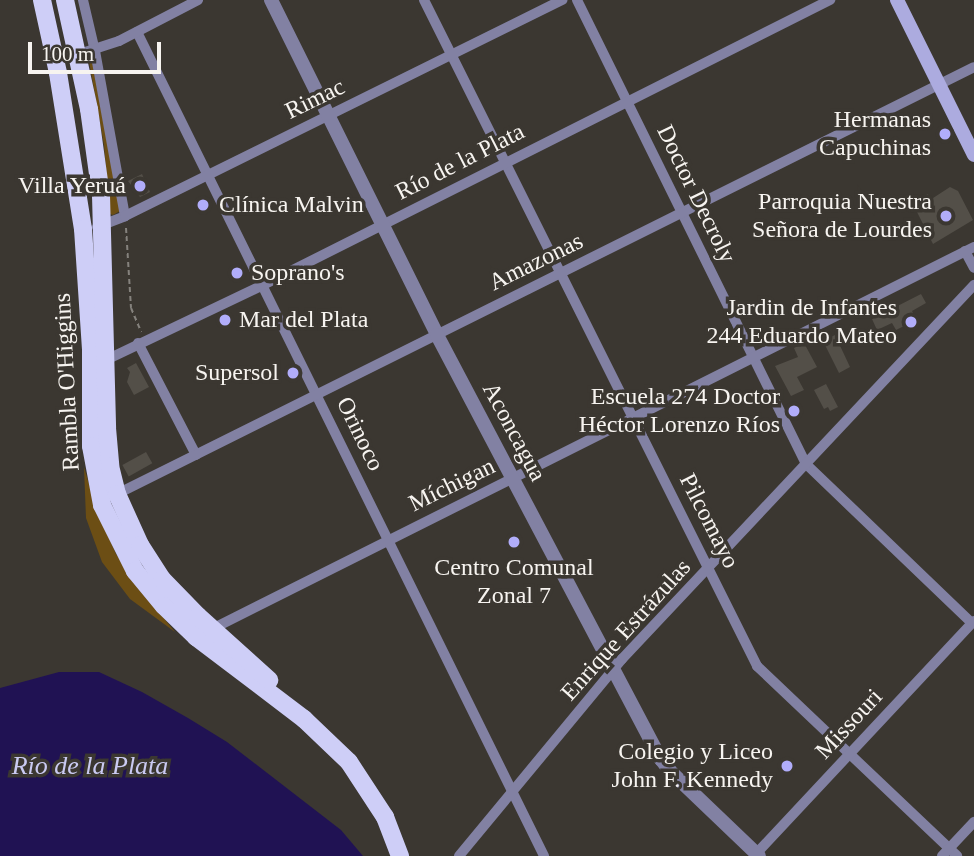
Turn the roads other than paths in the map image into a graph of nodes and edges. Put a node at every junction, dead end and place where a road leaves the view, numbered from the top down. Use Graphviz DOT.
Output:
graph roads {
  1 [pos="42,0"];
  2 [pos="65,0"];
  3 [pos="83,0"];
  4 [pos="198,0"];
  5 [pos="271,0"];
  6 [pos="424,0"];
  7 [pos="563,0"];
  8 [pos="577,0"];
  9 [pos="830,0"];
  10 [pos="897,0"];
  11 [pos="137,32"];
  12 [pos="87,52"];
  13 [pos="451,55"];
  14 [pos="974,67"];
  15 [pos="939,84"];
  16 [pos="626,102"];
  17 [pos="329,116"];
  18 [pos="974,155"];
  19 [pos="505,163"];
  20 [pos="208,175"];
  21 [pos="681,213"];
  22 [pos="125,216"];
  23 [pos="383,224"];
  24 [pos="104,226"];
  25 [pos="83,229"];
  26 [pos="970,249"];
  27 [pos="974,268"];
  28 [pos="560,274"];
  29 [pos="263,285"];
  30 [pos="974,285"];
  31 [pos="437,335"];
  32 [pos="138,343"];
  33 [pos="753,356"];
  34 [pos="108,359"];
  35 [pos="317,395"];
  36 [pos="631,418"];
  37 [pos="196,455"];
  38 [pos="806,464"];
  39 [pos="513,478"];
  40 [pos="117,494"];
  41 [pos="388,540"];
  42 [pos="710,569"];
  43 [pos="973,622"];
  44 [pos="212,629"];
  45 [pos="614,669"];
  46 [pos="849,754"];
  47 [pos="513,792"];
  48 [pos="974,822"];
  49 [pos="949,853"];
  50 [pos="757,855"];
  51 [pos="400,856"];
  52 [pos="411,856"];
  53 [pos="459,856"];
  54 [pos="544,856"];
  1 -- 25 [label="main road, Rambla O'Higgins"];
  2 -- 12 [label="main road, Rambla O'Higgins"];
  3 -- 12 [label="street, Rambla O'Higgins"];
  4 -- 11 [label="street"];
  5 -- 17 [label="street, Aconcagua"];
  6 -- 13 [label="street, Pilcomayo"];
  7 -- 13 [label="street, Rimac"];
  8 -- 16 [label="street, Doctor Decroly"];
  9 -- 16 [label="street, Río de la Plata"];
  10 -- 15 [label="main road"];
  11 -- 12 [label="street"];
  11 -- 20 [label="street, Orinoco"];
  12 -- 22 [label="street, Rambla O'Higgins"];
  12 -- 24 [label="main road, Rambla O'Higgins"];
  13 -- 17 [label="street, Rimac"];
  13 -- 19 [label="street, Pilcomayo"];
  14 -- 15 [label="street, Amazonas"];
  15 -- 18 [label="main road"];
  15 -- 21 [label="street, Amazonas"];
  16 -- 19 [label="street, Río de la Plata"];
  16 -- 21 [label="street, Doctor Decroly"];
  17 -- 20 [label="street, Rimac"];
  17 -- 23 [label="street, Aconcagua"];
  19 -- 23 [label="street, Río de la Plata"];
  19 -- 28 [label="street, Pilcomayo"];
  20 -- 22 [label="street, Rimac"];
  20 -- 29 [label="street, Orinoco"];
  21 -- 28 [label="street, Amazonas"];
  21 -- 33 [label="street, Doctor Decroly"];
  22 -- 24 [label="street, Rimac"];
  23 -- 29 [label="street, Río de la Plata"];
  23 -- 31 [label="street, Aconcagua"];
  24 -- 25 [label="street, Rimac"];
  24 -- 34 [label="main road, Rambla O'Higgins"];
  25 -- 51 [label="main road, Rambla O'Higgins"];
  26 -- 27 [label="street"];
  26 -- 33 [label="street, Míchigan"];
  28 -- 31 [label="street, Amazonas"];
  28 -- 36 [label="street, Pilcomayo"];
  29 -- 32 [label="street, Río de la Plata"];
  29 -- 35 [label="street, Orinoco"];
  30 -- 38 [label="street, Enrique Estrázulas"];
  31 -- 35 [label="street, Amazonas"];
  31 -- 39 [label="street, Aconcagua"];
  32 -- 34 [label="street, Río de la Plata"];
  32 -- 37 [label="street"];
  33 -- 36 [label="street, Míchigan"];
  33 -- 38 [label="street, Doctor Decroly"];
  34 -- 40 [label="main road, Rambla O'Higgins"];
  35 -- 37 [label="street, Amazonas"];
  35 -- 41 [label="street, Orinoco"];
  36 -- 39 [label="street, Míchigan"];
  36 -- 42 [label="street, Pilcomayo"];
  37 -- 40 [label="street, Amazonas"];
  38 -- 42 [label="street, Enrique Estrázulas"];
  38 -- 43 [label="street, Doctor Decroly"];
  39 -- 41 [label="street, Míchigan"];
  39 -- 45 [label="street, Aconcagua"];
  40 -- 44 [label="main road, Rambla O'Higgins"];
  41 -- 44 [label="street, Míchigan"];
  41 -- 47 [label="street, Orinoco"];
  42 -- 45 [label="street, Enrique Estrázulas"];
  42 -- 46 [label="street, Pilcomayo"];
  43 -- 46 [label="street, Missouri"];
  44 -- 52 [label="main road, Rambla O'Higgins"];
  45 -- 47 [label="street, Enrique Estrázulas"];
  45 -- 50 [label="street, Aconcagua"];
  46 -- 49 [label="street, Pilcomayo"];
  46 -- 50 [label="street, Missouri"];
  47 -- 53 [label="street, Enrique Estrázulas"];
  47 -- 54 [label="street, Orinoco"];
  48 -- 49 [label="street"];
}
